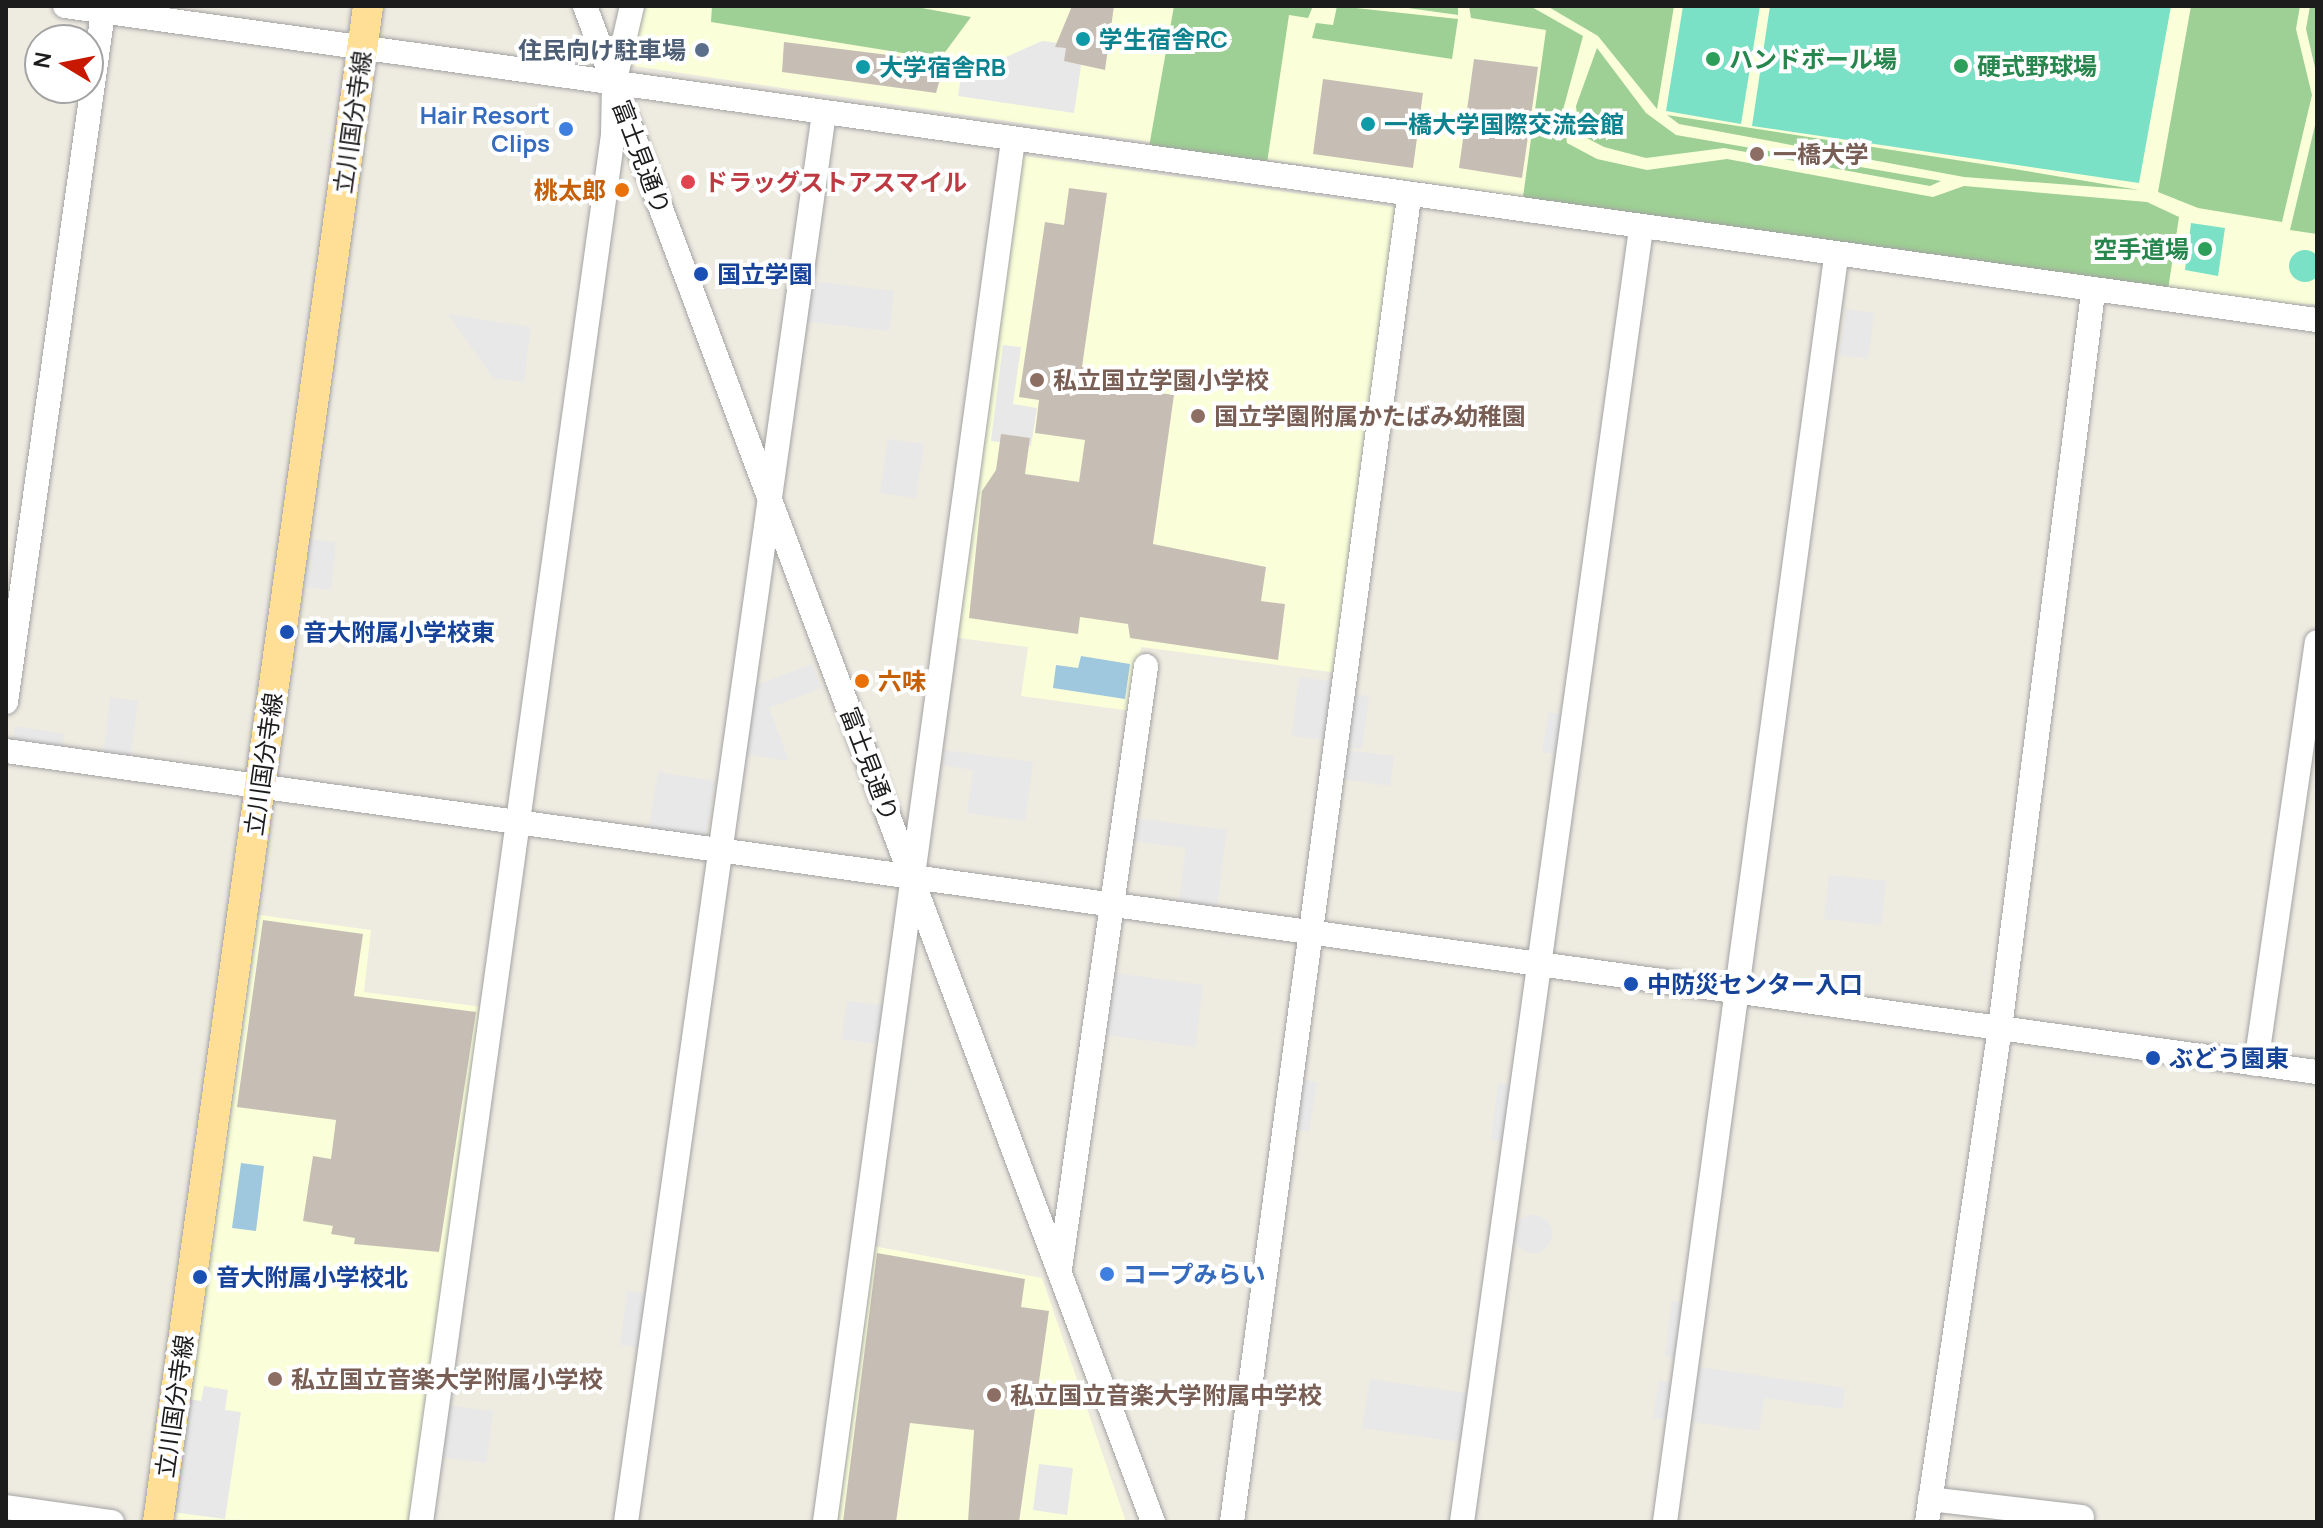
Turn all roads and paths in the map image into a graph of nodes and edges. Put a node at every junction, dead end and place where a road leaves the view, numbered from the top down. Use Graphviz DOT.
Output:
graph roads {
  1 [pos="65,6"];
  2 [pos="368,6"];
  3 [pos="585,6"];
  4 [pos="632,6"];
  5 [pos="104,9"];
  6 [pos="362,47"];
  7 [pos="614,84"];
  8 [pos="824,114"];
  9 [pos="1013,140"];
  10 [pos="1409,197"];
  11 [pos="1641,229"];
  12 [pos="1836,257"];
  13 [pos="2093,293"];
  14 [pos="2317,320"];
  15 [pos="770,498"];
  16 [pos="2317,642"];
  17 [pos="1146,666"];
  18 [pos="8,667"];
  19 [pos="6,702"];
  20 [pos="6,751"];
  21 [pos="259,787"];
  22 [pos="516,821"];
  23 [pos="717,850"];
  24 [pos="914,879"];
  25 [pos="1111,906"];
  26 [pos="1311,933"];
  27 [pos="1541,964"];
  28 [pos="1739,992"];
  29 [pos="2000,1028"];
  30 [pos="2256,1064"];
  31 [pos="2317,1072"];
  32 [pos="1060,1273"];
  33 [pos="6,1507"];
  34 [pos="1928,1511"];
  35 [pos="2082,1517"];
  36 [pos="112,1522"];
  37 [pos="158,1522"];
  38 [pos="421,1522"];
  39 [pos="626,1522"];
  40 [pos="825,1522"];
  41 [pos="1153,1522"];
  42 [pos="1232,1522"];
  43 [pos="1462,1522"];
  44 [pos="1665,1522"];
  1 -- 5 [label="street"];
  2 -- 6 [label="main road, 立川国分寺線"];
  3 -- 7 [label="street, 富士見通り"];
  4 -- 7 [label="street"];
  5 -- 6 [label="street"];
  5 -- 18 [label="street"];
  6 -- 7 [label="street"];
  6 -- 21 [label="main road, 立川国分寺線"];
  7 -- 8 [label="street"];
  7 -- 15 [label="street, 富士見通り"];
  7 -- 22 [label="street"];
  8 -- 9 [label="street"];
  8 -- 15 [label="street"];
  9 -- 10 [label="street"];
  9 -- 24 [label="street"];
  10 -- 11 [label="street"];
  10 -- 26 [label="street"];
  11 -- 12 [label="street"];
  11 -- 27 [label="street"];
  12 -- 13 [label="street"];
  12 -- 28 [label="street"];
  13 -- 14 [label="street"];
  13 -- 29 [label="street"];
  15 -- 23 [label="street"];
  15 -- 24 [label="street, 富士見通り"];
  16 -- 30 [label="street"];
  17 -- 25 [label="street"];
  18 -- 19 [label="street"];
  20 -- 21 [label="street"];
  21 -- 22 [label="street"];
  21 -- 37 [label="main road, 立川国分寺線"];
  22 -- 23 [label="street"];
  22 -- 38 [label="street"];
  23 -- 24 [label="street"];
  23 -- 39 [label="street"];
  24 -- 25 [label="street"];
  24 -- 32 [label="street, 富士見通り"];
  24 -- 40 [label="street"];
  25 -- 26 [label="street"];
  25 -- 32 [label="street"];
  26 -- 27 [label="street"];
  26 -- 42 [label="street"];
  27 -- 28 [label="street"];
  27 -- 43 [label="street"];
  28 -- 29 [label="street"];
  28 -- 44 [label="street"];
  29 -- 30 [label="street"];
  29 -- 34 [label="street"];
  30 -- 31 [label="street"];
  32 -- 41 [label="street, 富士見通り"];
  33 -- 36 [label="street"];
  34 -- 35 [label="street"];
}
